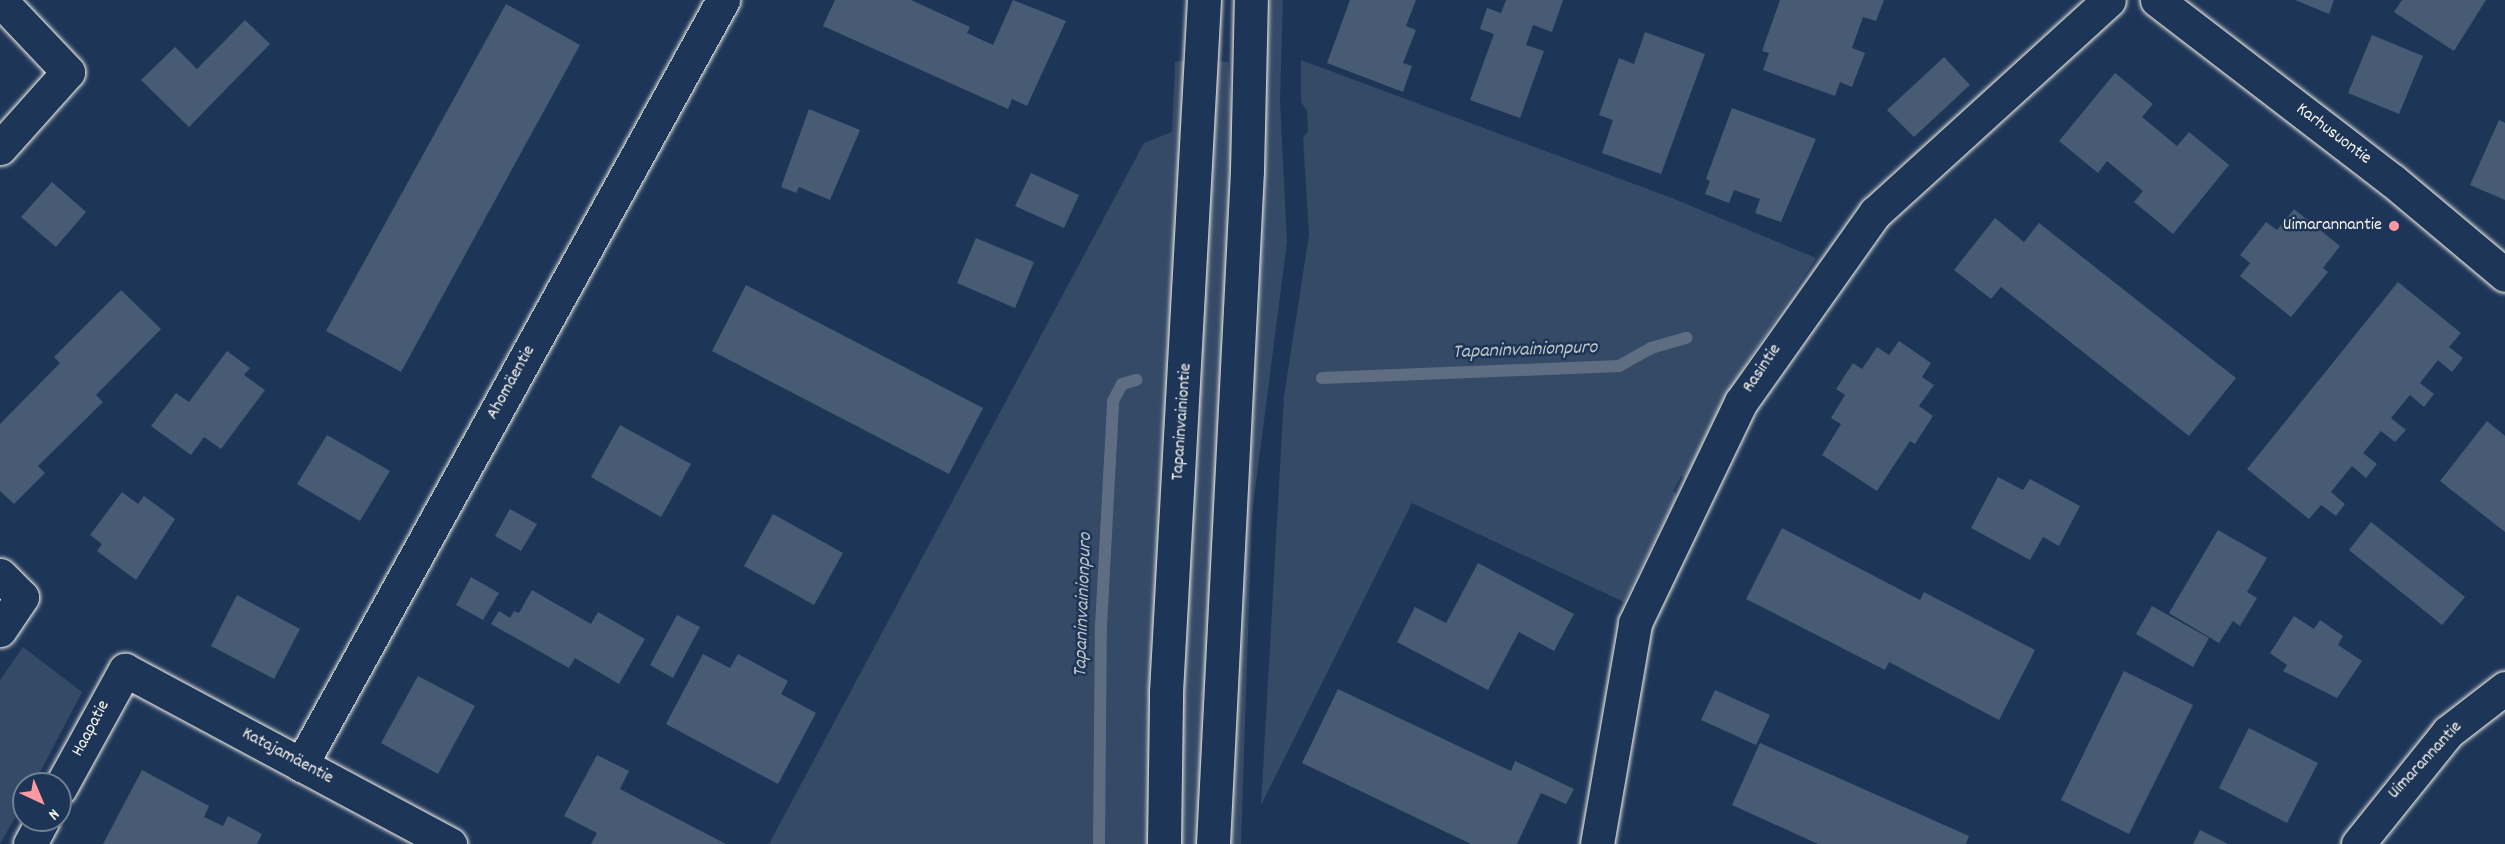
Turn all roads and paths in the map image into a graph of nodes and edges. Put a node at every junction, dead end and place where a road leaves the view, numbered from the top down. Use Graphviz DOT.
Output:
graph roads {
  1 [pos="0,0"];
  2 [pos="723,0"];
  3 [pos="1204,0"];
  4 [pos="1251,0"];
  5 [pos="2109,0"];
  6 [pos="2157,0"];
  7 [pos="0,148"];
  8 [pos="2505,275"];
  9 [pos="11,586"];
  10 [pos="0,630"];
  11 [pos="124,670"];
  12 [pos="2505,688"];
  13 [pos="301,765"];
  14 [pos="69,772"];
  15 [pos="450,844"];
  16 [pos="1164,844"];
  17 [pos="1214,844"];
  18 [pos="1597,844"];
  19 [pos="2358,844"];
  1 -- 7 [label="street"];
  2 -- 13 [label="street, Ahomäentie"];
  3 -- 16 [label="street, Tapaninvainiontie"];
  4 -- 17 [label="street"];
  5 -- 18 [label="street, Rasintie"];
  6 -- 8 [label="street, Karhusuontie"];
  9 -- 10 [label="street"];
  11 -- 13 [label="street, Katajamäentie"];
  11 -- 14 [label="street, Haapatie"];
  12 -- 19 [label="street, Uimarannantie"];
  13 -- 15 [label="street, Katajamäentie"];
}
